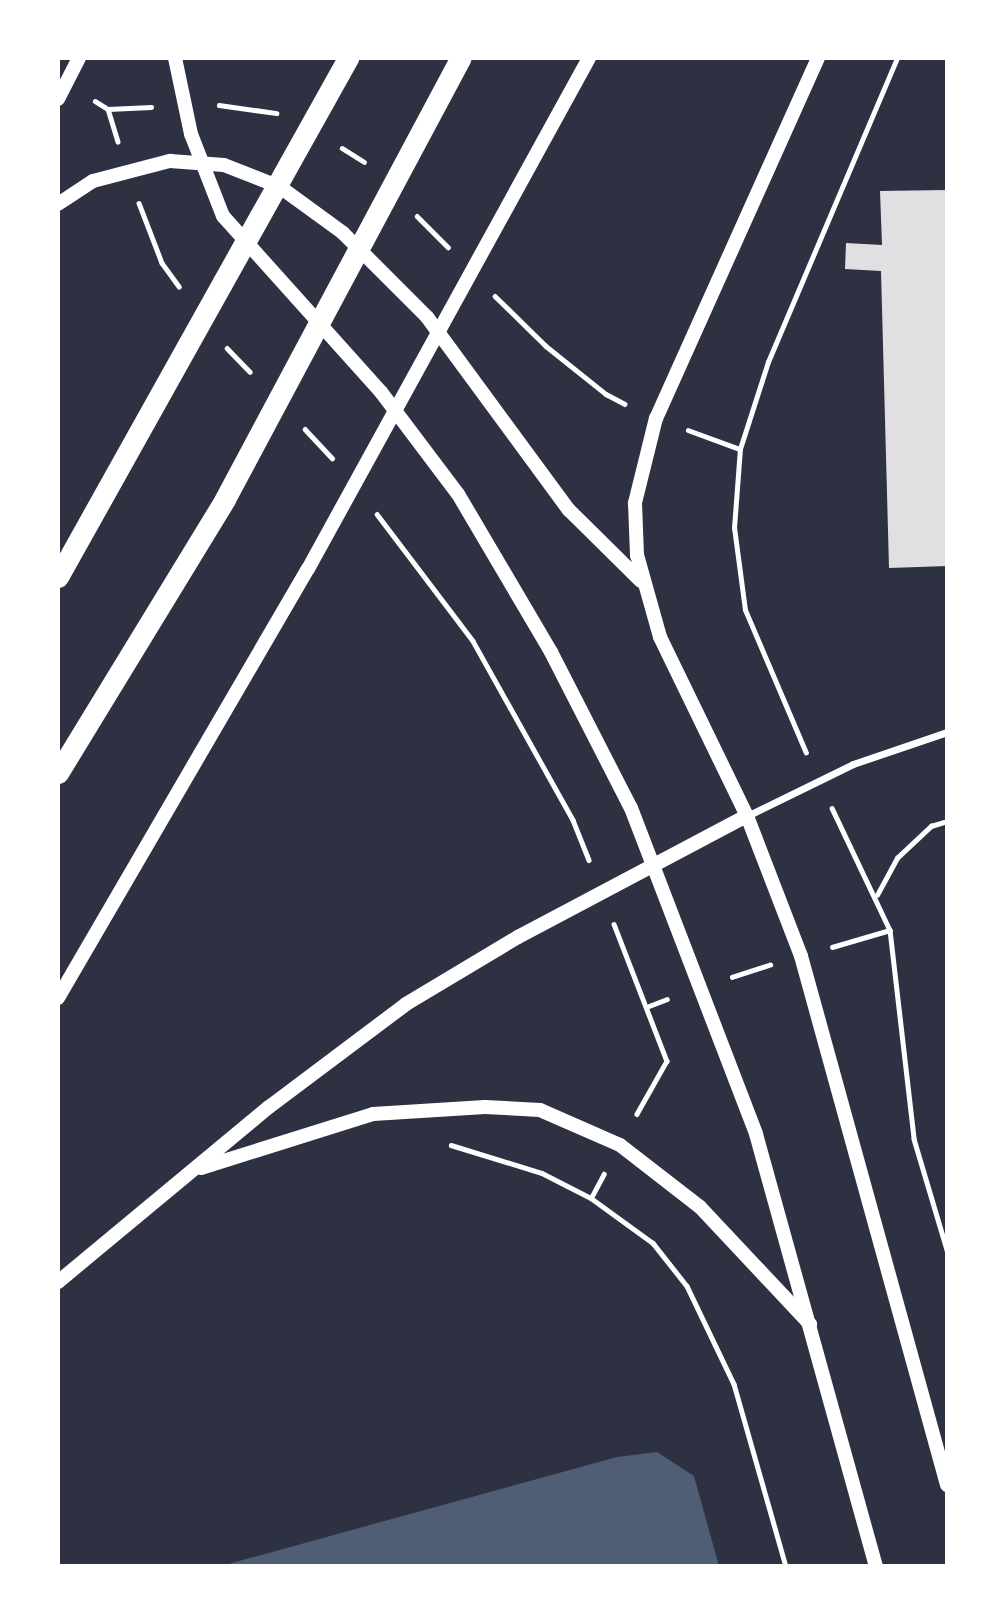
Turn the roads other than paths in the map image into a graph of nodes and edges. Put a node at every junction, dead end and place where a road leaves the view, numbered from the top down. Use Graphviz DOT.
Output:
graph roads {
  1 [pos="79,58"];
  2 [pos="175,58"];
  3 [pos="348,58"];
  4 [pos="460,58"];
  5 [pos="589,58"];
  6 [pos="818,58"];
  7 [pos="58,99"];
  8 [pos="200,161"];
  9 [pos="58,204"];
  10 [pos="58,577"];
  11 [pos="641,580"];
  12 [pos="947,732"];
  13 [pos="58,773"];
  14 [pos="747,816"];
  15 [pos="655,866"];
  16 [pos="58,999"];
  17 [pos="192,1171"];
  18 [pos="58,1282"];
  19 [pos="811,1325"];
  20 [pos="947,1485"];
  21 [pos="876,1566"];
  1 -- 7 [label="main road"];
  2 -- 8 [label="main road"];
  3 -- 10 [label="highway"];
  4 -- 13 [label="highway"];
  5 -- 16 [label="main road"];
  6 -- 11 [label="main road"];
  8 -- 9 [label="main road"];
  8 -- 11 [label="main road"];
  8 -- 15 [label="main road"];
  11 -- 14 [label="main road"];
  12 -- 14 [label="street"];
  14 -- 15 [label="main road"];
  14 -- 20 [label="main road"];
  15 -- 17 [label="main road"];
  15 -- 19 [label="main road"];
  17 -- 18 [label="main road"];
  17 -- 19 [label="main road"];
  19 -- 21 [label="main road"];
}
